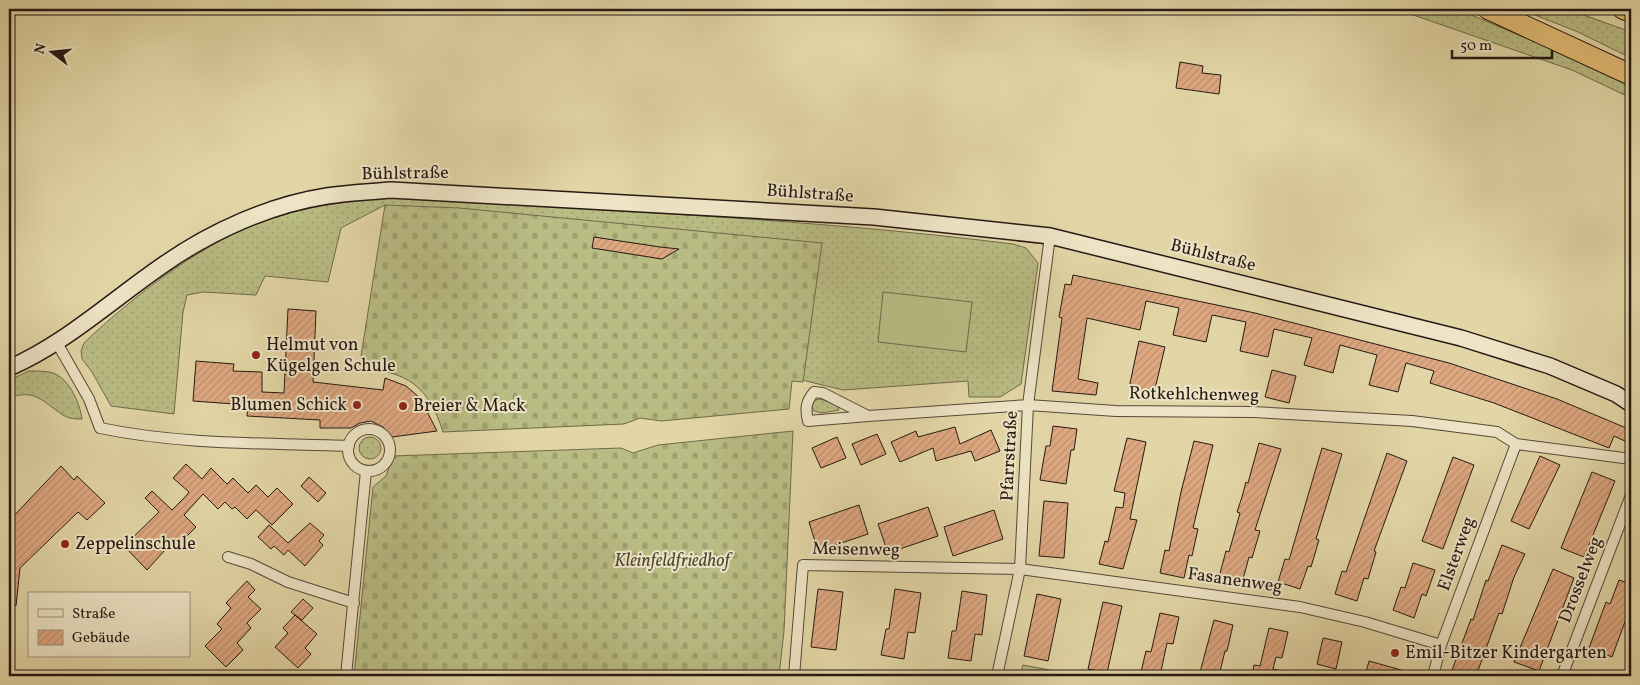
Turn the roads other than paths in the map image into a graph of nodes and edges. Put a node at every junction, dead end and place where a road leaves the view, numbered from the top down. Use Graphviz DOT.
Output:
graph roads {
  1 [pos="1488,9"];
  2 [pos="1623,9"];
  3 [pos="1631,12"];
  4 [pos="1631,74"];
  5 [pos="1050,236"];
  6 [pos="57,343"];
  7 [pos="9,368"];
  8 [pos="1631,404"];
  9 [pos="1028,405"];
  10 [pos="868,416"];
  11 [pos="1516,444"];
  12 [pos="348,446"];
  13 [pos="1631,459"];
  14 [pos="366,471"];
  15 [pos="1631,495"];
  16 [pos="228,557"];
  17 [pos="1020,569"];
  18 [pos="354,603"];
  19 [pos="1441,645"];
  20 [pos="346,676"];
  21 [pos="794,676"];
  22 [pos="997,676"];
  23 [pos="1433,676"];
  24 [pos="1562,676"];
  1 -- 4 [label="highway"];
  2 -- 3 [label="highway"];
  5 -- 6 [label="main road, Bühlstraße"];
  5 -- 8 [label="main road, Bühlstraße"];
  5 -- 9 [label="street, Pfarrstraße"];
  6 -- 7 [label="main road, Bühlstraße"];
  6 -- 12 [label="street"];
  9 -- 10 [label="street, Rotkehlchenweg"];
  9 -- 11 [label="street, Rotkehlchenweg"];
  9 -- 17 [label="street, Pfarrstraße"];
  10 -- 10 [label="street, Rotkehlchenweg"];
  11 -- 13 [label="street"];
  11 -- 19 [label="street, Elsterweg"];
  12 -- 14 [label="street"];
  12 -- 14 [label="street"];
  14 -- 18 [label="street"];
  15 -- 24 [label="street, Drosselweg"];
  16 -- 18 [label="street"];
  17 -- 19 [label="street, Fasanenweg"];
  17 -- 21 [label="street, Meisenweg"];
  17 -- 22 [label="street, Pfarrstraße"];
  18 -- 20 [label="street"];
  19 -- 23 [label="street, Elsterweg"];
}
